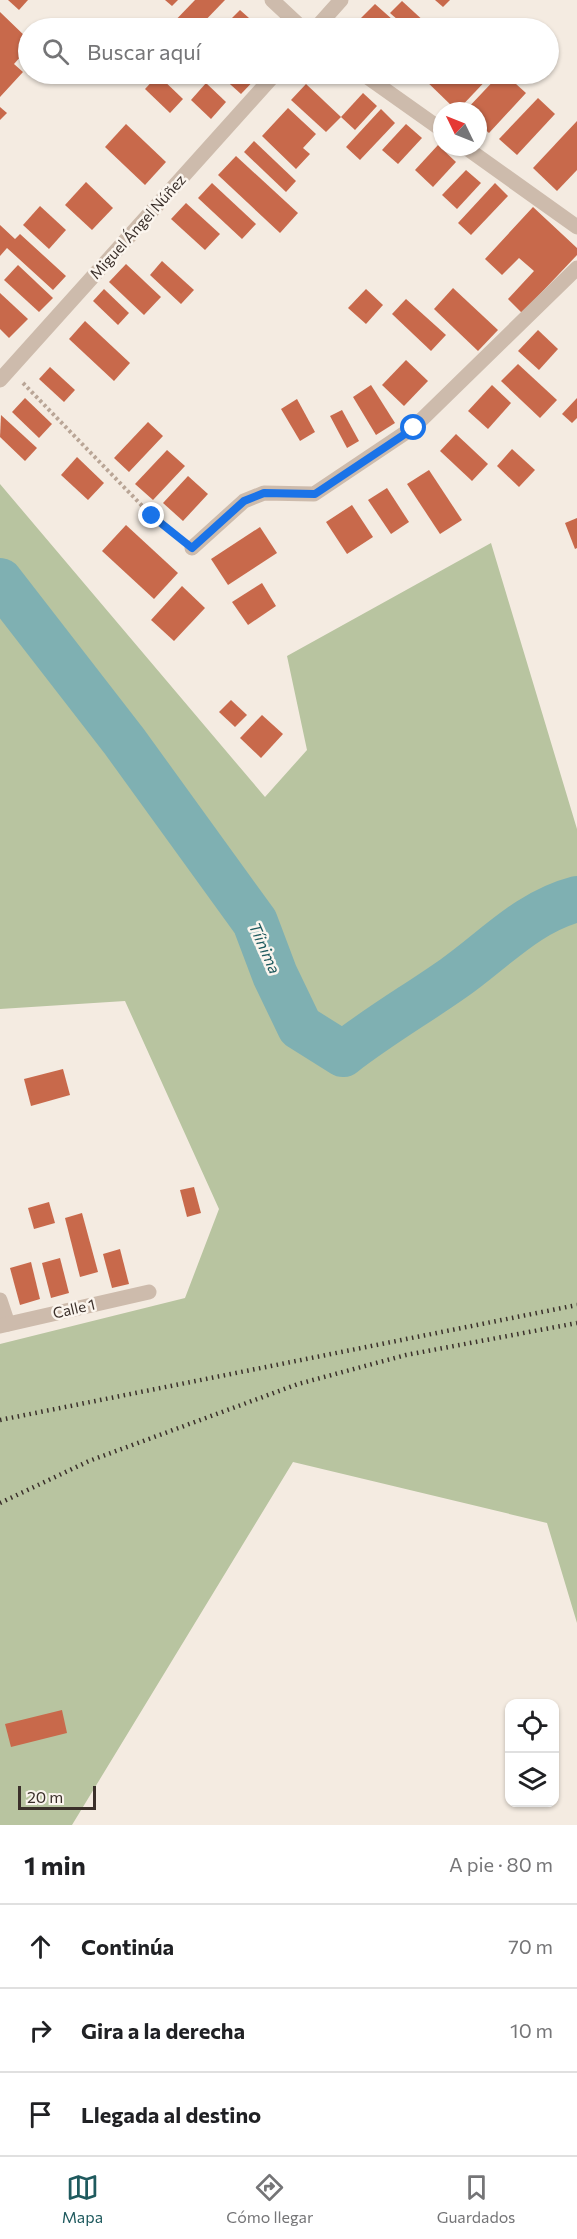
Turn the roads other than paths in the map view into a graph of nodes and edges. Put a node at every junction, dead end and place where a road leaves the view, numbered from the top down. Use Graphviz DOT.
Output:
graph roads {
  1 [pos="272,0"];
  2 [pos="341,0"];
  3 [pos="291,18"];
  4 [pos="325,18"];
  5 [pos="266,84"];
  6 [pos="377,84"];
  7 [pos="433,124"];
  8 [pos="478,156"];
  9 [pos="577,227"];
  10 [pos="577,268"];
  11 [pos="5,375"];
  12 [pos="192,548"];
  13 [pos="149,1292"];
  14 [pos="0,1300"];
  15 [pos="4,1325"];
  1 -- 3 [label="street"];
  2 -- 4 [label="street"];
  5 -- 11 [label="street, Miguel Ángel Núñez"];
  6 -- 7 [label="street"];
  8 -- 9 [label="street"];
  10 -- 12 [label="street"];
  13 -- 15 [label="street, Calle 1"];
  14 -- 15 [label="street"];
}
